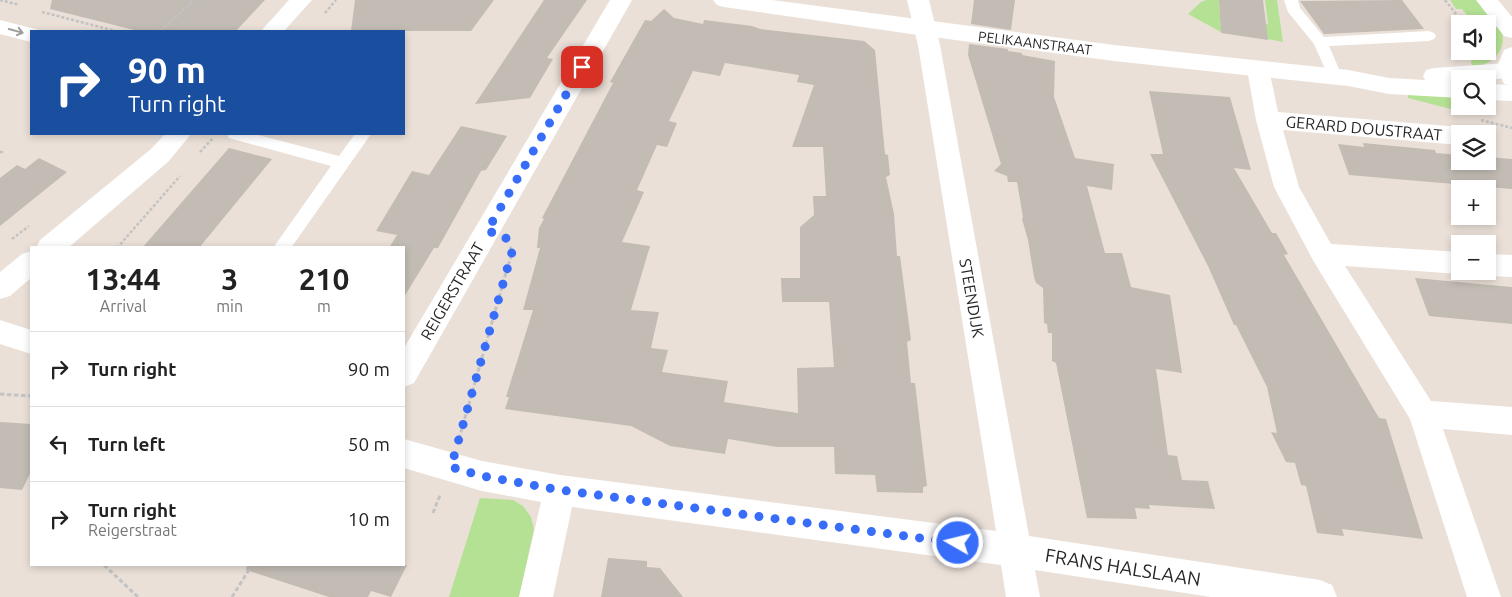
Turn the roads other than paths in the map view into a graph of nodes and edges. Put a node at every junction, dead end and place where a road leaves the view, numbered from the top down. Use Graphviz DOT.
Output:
graph roads {
  1 [pos="301,0"];
  2 [pos="621,0"];
  3 [pos="724,0"];
  4 [pos="918,0"];
  5 [pos="1291,0"];
  6 [pos="1487,0"];
  7 [pos="0,27"];
  8 [pos="926,29"];
  9 [pos="273,30"];
  10 [pos="1512,31"];
  11 [pos="30,36"];
  12 [pos="1429,36"];
  13 [pos="1320,42"];
  14 [pos="1258,69"];
  15 [pos="1511,74"];
  16 [pos="1341,77"];
  17 [pos="1496,86"];
  18 [pos="1451,89"];
  19 [pos="1268,120"];
  20 [pos="178,135"];
  21 [pos="238,135"];
  22 [pos="362,135"];
  23 [pos="1451,135"];
  24 [pos="342,163"];
  25 [pos="51,246"];
  26 [pos="282,246"];
  27 [pos="1323,254"];
  28 [pos="1451,262"];
  29 [pos="30,263"];
  30 [pos="1496,265"];
  31 [pos="1512,266"];
  32 [pos="0,288"];
  33 [pos="0,332"];
  34 [pos="30,342"];
  35 [pos="405,372"];
  36 [pos="1423,414"];
  37 [pos="1512,422"];
  38 [pos="405,454"];
  39 [pos="560,490"];
  40 [pos="1015,550"];
  41 [pos="536,597"];
  42 [pos="1023,597"];
  43 [pos="1320,597"];
  44 [pos="1484,597"];
  1 -- 9 [label="street"];
  2 -- 35 [label="street, REIGERSTRAAT"];
  3 -- 8 [label="street, PELIKAANSTRAAT"];
  4 -- 8 [label="street, STEENDIJK"];
  5 -- 13 [label="lane"];
  6 -- 10 [label="street"];
  7 -- 11 [label="street, one-way"];
  8 -- 14 [label="street, PELIKAANSTRAAT"];
  8 -- 40 [label="street, STEENDIJK"];
  12 -- 13 [label="lane"];
  13 -- 16 [label="lane"];
  14 -- 16 [label="street, PELIKAANSTRAAT"];
  14 -- 19 [label="street, GERARD DOUSTRAAT"];
  15 -- 16 [label="street, PELIKAANSTRAAT"];
  15 -- 17 [label="street, PELIKAANSTRAAT"];
  16 -- 18 [label="street, PELIKAANSTRAAT"];
  19 -- 23 [label="street, GERARD DOUSTRAAT"];
  19 -- 27 [label="street, GERARD DOUSTRAAT"];
  20 -- 25 [label="street"];
  21 -- 24 [label="lane"];
  22 -- 24 [label="lane"];
  24 -- 26 [label="lane"];
  27 -- 28 [label="street"];
  27 -- 36 [label="street, GERARD DOUSTRAAT"];
  29 -- 32 [label="street"];
  30 -- 31 [label="street"];
  33 -- 34 [label="street"];
  36 -- 37 [label="street"];
  36 -- 44 [label="street, GERARD DOUSTRAAT"];
  38 -- 39 [label="street, FRANS HALSLAAN"];
  39 -- 40 [label="street, FRANS HALSLAAN"];
  39 -- 41 [label="street"];
  40 -- 42 [label="street, STEENDIJK"];
  40 -- 43 [label="street, FRANS HALSLAAN"];
}
